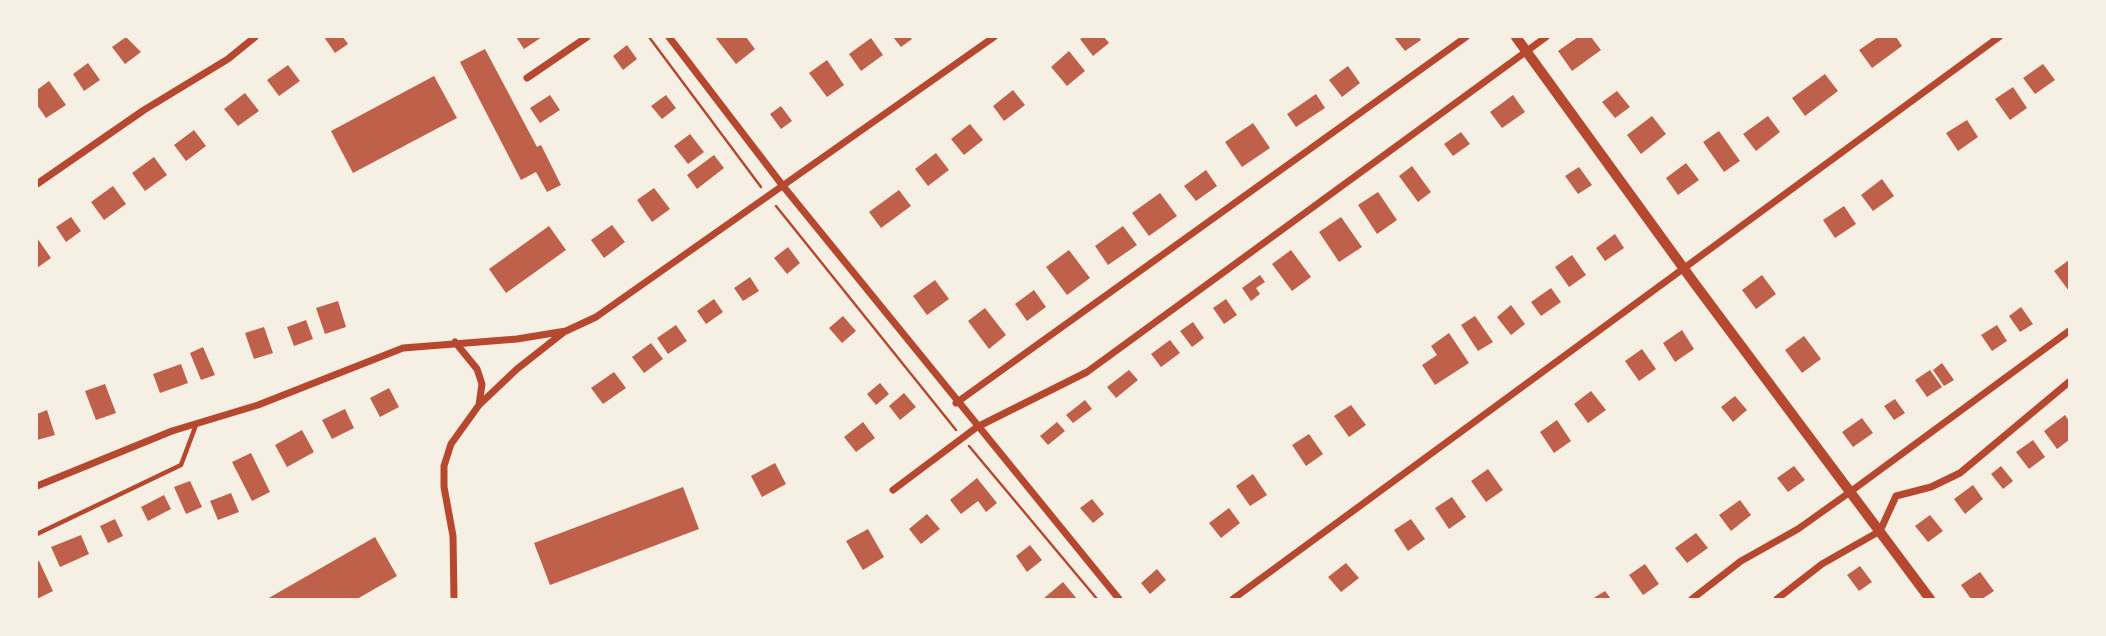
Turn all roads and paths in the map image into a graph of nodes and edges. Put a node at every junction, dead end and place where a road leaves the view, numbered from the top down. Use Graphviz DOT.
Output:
graph roads {
  1 [pos="256,37"];
  2 [pos="587,37"];
  3 [pos="649,37"];
  4 [pos="669,37"];
  5 [pos="994,37"];
  6 [pos="1466,37"];
  7 [pos="1516,37"];
  8 [pos="1546,37"];
  9 [pos="1999,37"];
  10 [pos="1527,51"];
  11 [pos="527,78"];
  12 [pos="37,184"];
  13 [pos="783,186"];
  14 [pos="767,195"];
  15 [pos="1684,268"];
  16 [pos="566,331"];
  17 [pos="2069,331"];
  18 [pos="455,342"];
  19 [pos="2069,382"];
  20 [pos="956,403"];
  21 [pos="479,405"];
  22 [pos="196,424"];
  23 [pos="977,427"];
  24 [pos="962,437"];
  25 [pos="37,486"];
  26 [pos="893,490"];
  27 [pos="1850,492"];
  28 [pos="1880,531"];
  29 [pos="37,534"];
  30 [pos="454,599"];
  31 [pos="1097,599"];
  32 [pos="1119,599"];
  33 [pos="1233,599"];
  34 [pos="1692,599"];
  35 [pos="1776,599"];
  36 [pos="1930,599"];
  1 -- 12 [label="street"];
  2 -- 11 [label="street"];
  3 -- 14 [label="path"];
  4 -- 13 [label="street"];
  5 -- 13 [label="street"];
  6 -- 20 [label="street"];
  7 -- 10 [label="main road"];
  8 -- 10 [label="street"];
  9 -- 15 [label="street"];
  10 -- 15 [label="main road"];
  10 -- 23 [label="street"];
  13 -- 14 [label="street"];
  13 -- 20 [label="street"];
  14 -- 16 [label="street"];
  14 -- 24 [label="path"];
  15 -- 27 [label="main road"];
  15 -- 33 [label="street"];
  16 -- 18 [label="street"];
  16 -- 21 [label="street"];
  17 -- 27 [label="street"];
  18 -- 21 [label="street"];
  18 -- 22 [label="street"];
  19 -- 28 [label="street"];
  20 -- 23 [label="street"];
  21 -- 30 [label="street"];
  22 -- 25 [label="street"];
  22 -- 29 [label="lane"];
  23 -- 24 [label="street"];
  23 -- 32 [label="street"];
  24 -- 26 [label="street"];
  24 -- 31 [label="path"];
  27 -- 28 [label="main road"];
  27 -- 34 [label="street"];
  28 -- 35 [label="street"];
  28 -- 36 [label="main road"];
}
